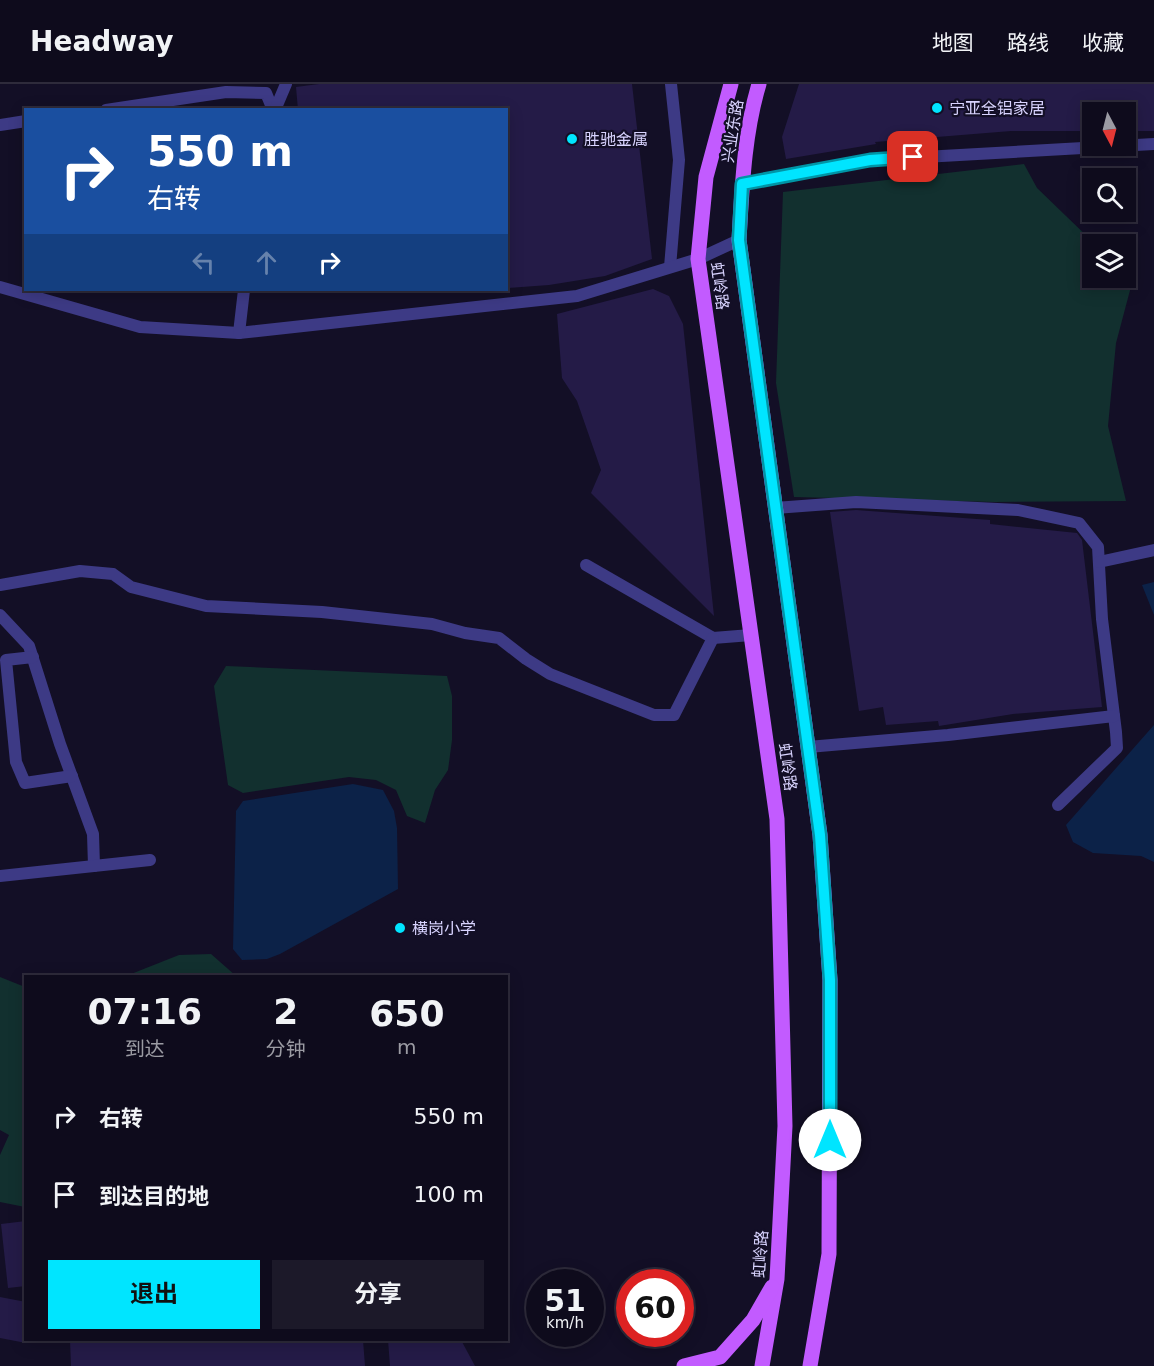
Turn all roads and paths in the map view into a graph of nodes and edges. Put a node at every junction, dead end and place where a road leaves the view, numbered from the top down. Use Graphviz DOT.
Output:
graph roads {
  1 [pos="286,84"];
  2 [pos="671,84"];
  3 [pos="731,84"];
  4 [pos="759,84"];
  5 [pos="119,108"];
  6 [pos="273,108"];
  7 [pos="275,108"];
  8 [pos="24,121"];
  9 [pos="0,125"];
  10 [pos="1154,144"];
  11 [pos="706,177"];
  12 [pos="742,184"];
  13 [pos="739,240"];
  14 [pos="698,259"];
  15 [pos="670,267"];
  16 [pos="0,287"];
  17 [pos="244,291"];
  18 [pos="239,333"];
  19 [pos="775,508"];
  20 [pos="1154,550"];
  21 [pos="1099,562"];
  22 [pos="586,565"];
  23 [pos="0,585"];
  24 [pos="0,615"];
  25 [pos="751,635"];
  26 [pos="712,638"];
  27 [pos="33,657"];
  28 [pos="1114,716"];
  29 [pos="808,747"];
  30 [pos="72,776"];
  31 [pos="1058,805"];
  32 [pos="150,860"];
  33 [pos="94,866"];
  34 [pos="0,876"];
  35 [pos="777,1280"];
  36 [pos="684,1366"];
  37 [pos="762,1366"];
  38 [pos="810,1366"];
  1 -- 7 [label="street"];
  2 -- 15 [label="street"];
  3 -- 11 [label="main road, 兴业东路"];
  4 -- 12 [label="main road, 兴业东路"];
  5 -- 6 [label="street"];
  8 -- 9 [label="street"];
  10 -- 12 [label="street"];
  11 -- 14 [label="main road, 虹岭路"];
  12 -- 13 [label="main road, 虹岭路"];
  13 -- 14 [label="street"];
  13 -- 19 [label="main road, 虹岭路"];
  14 -- 15 [label="street"];
  14 -- 25 [label="main road, 虹岭路"];
  15 -- 18 [label="street"];
  16 -- 18 [label="street"];
  17 -- 18 [label="street"];
  19 -- 21 [label="street"];
  19 -- 29 [label="main road, 虹岭路"];
  20 -- 21 [label="street"];
  21 -- 28 [label="street"];
  22 -- 26 [label="street"];
  23 -- 26 [label="street"];
  24 -- 27 [label="street"];
  25 -- 26 [label="street"];
  25 -- 35 [label="main road, 虹岭路"];
  27 -- 30 [label="street"];
  27 -- 30 [label="street"];
  28 -- 29 [label="street"];
  28 -- 31 [label="street"];
  29 -- 38 [label="main road, 虹岭路"];
  30 -- 33 [label="street"];
  32 -- 33 [label="street"];
  33 -- 34 [label="street"];
  35 -- 36 [label="main road"];
  35 -- 37 [label="main road, 虹岭路"];
}
